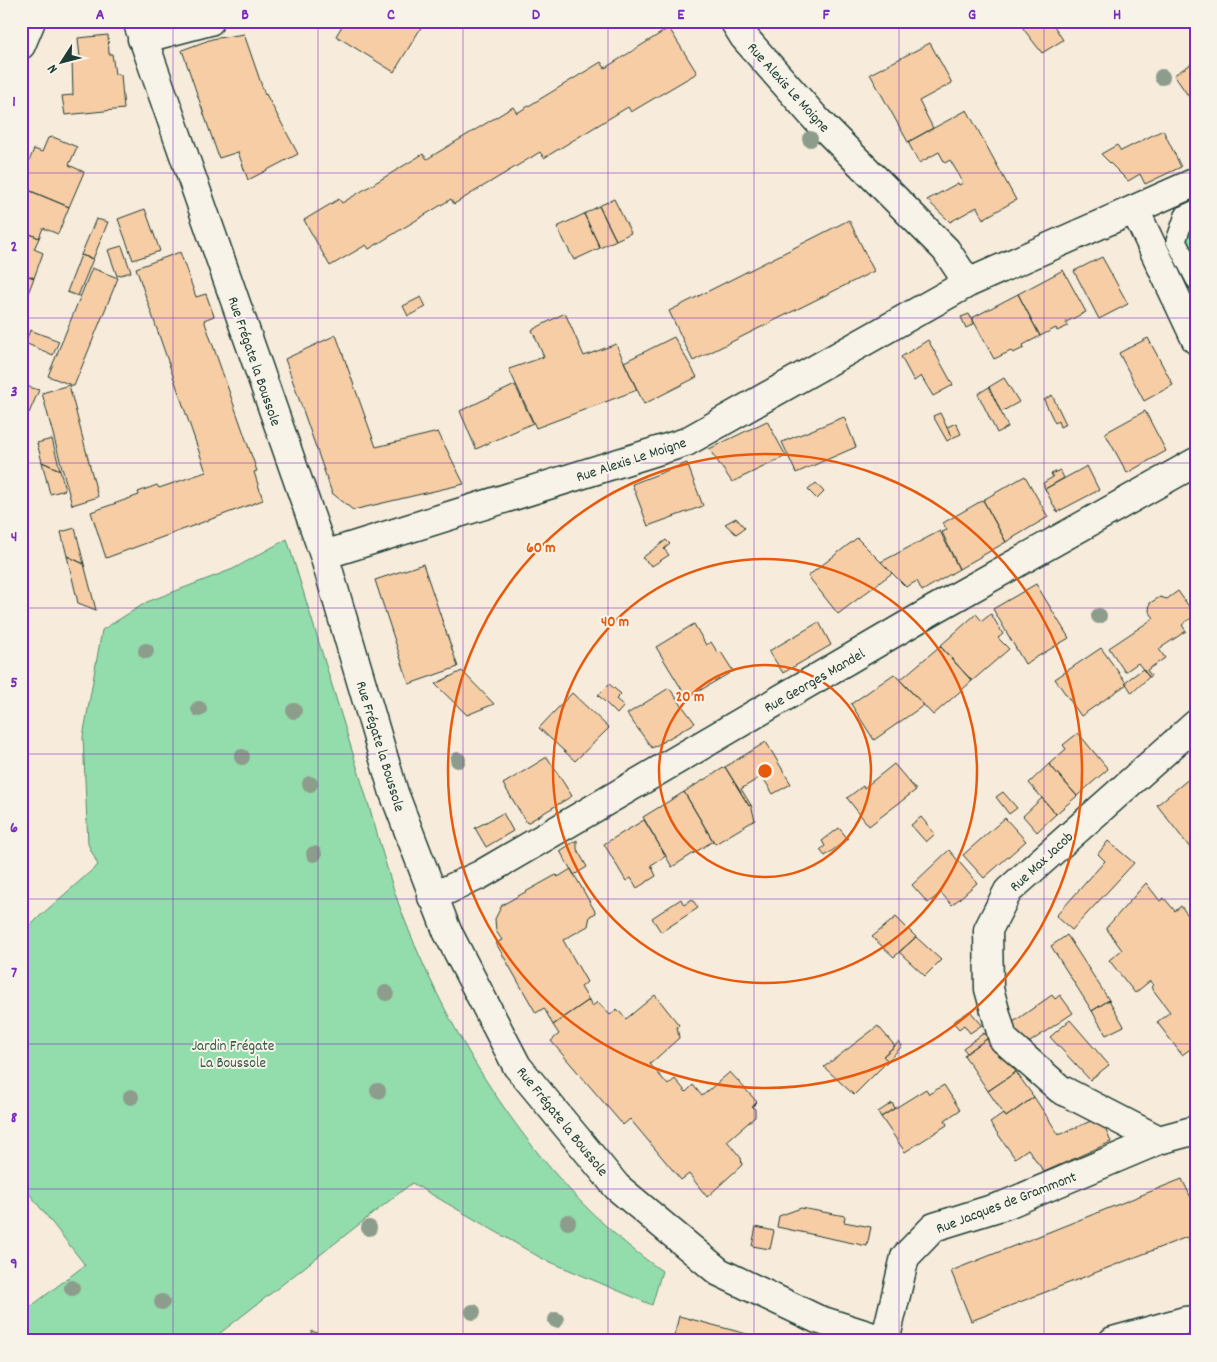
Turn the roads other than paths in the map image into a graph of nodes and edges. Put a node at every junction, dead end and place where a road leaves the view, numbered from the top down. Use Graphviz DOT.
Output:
graph roads {
  1 [pos="31,21"];
  2 [pos="210,21"];
  3 [pos="734,21"];
  4 [pos="140,30"];
  5 [pos="21,45"];
  6 [pos="1196,182"];
  7 [pos="1135,210"];
  8 [pos="1196,210"];
  9 [pos="1196,280"];
  10 [pos="968,283"];
  11 [pos="1196,340"];
  12 [pos="1196,462"];
  13 [pos="324,556"];
  14 [pos="1196,724"];
  15 [pos="432,897"];
  16 [pos="1196,1130"];
  17 [pos="1159,1140"];
  18 [pos="1196,1320"];
  19 [pos="886,1341"];
  20 [pos="1113,1341"];
  1 -- 5 [label="street"];
  2 -- 4 [label="street"];
  3 -- 10 [label="street, Rue Alexis Le Moigne"];
  4 -- 13 [label="street, Rue Frégate la Boussole"];
  6 -- 7 [label="street, Rue Alexis Le Moigne"];
  7 -- 10 [label="street, Rue Alexis Le Moigne"];
  7 -- 11 [label="street"];
  8 -- 9 [label="lane"];
  10 -- 13 [label="street, Rue Alexis Le Moigne"];
  12 -- 15 [label="street, Rue Georges Mandel"];
  13 -- 15 [label="street, Rue Frégate la Boussole"];
  14 -- 17 [label="street, Rue Max Jacob"];
  15 -- 19 [label="street, Rue Frégate la Boussole"];
  16 -- 17 [label="street, Rue Jacques de Grammont"];
  17 -- 19 [label="street, Rue Jacques de Grammont"];
  18 -- 20 [label="street"];
}
